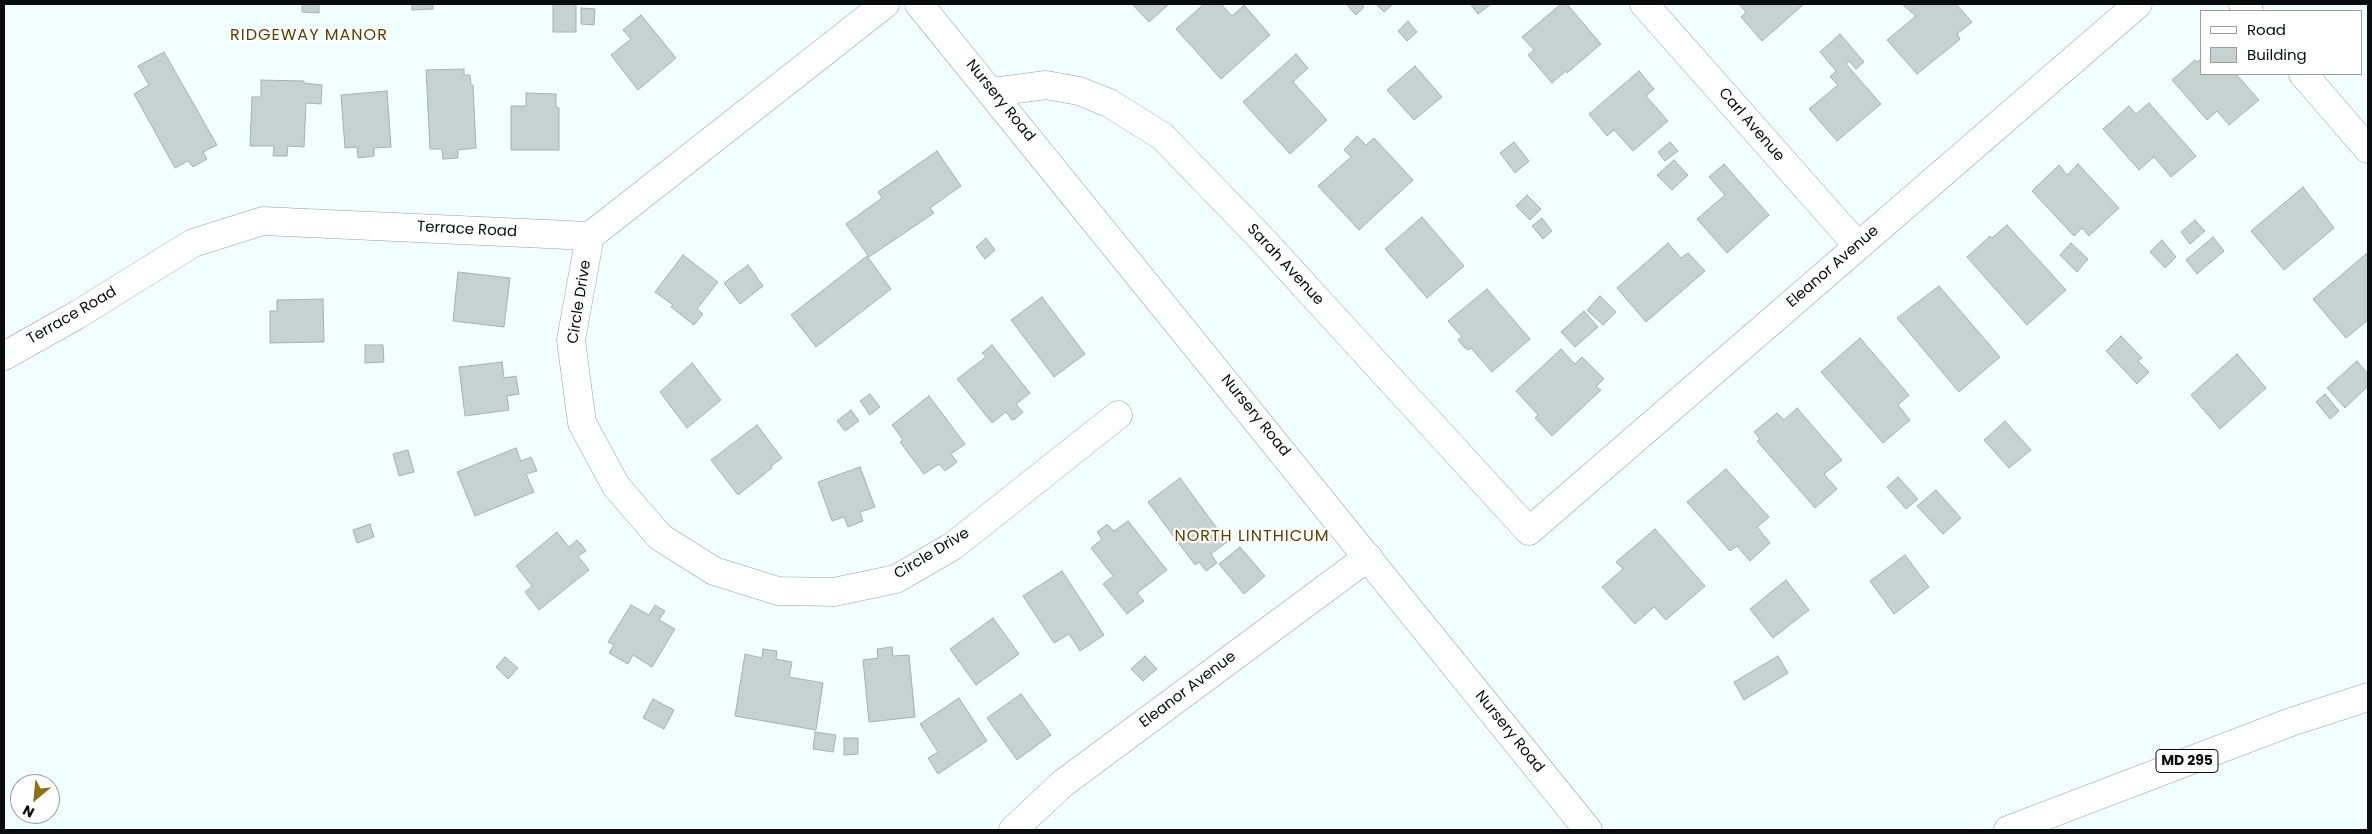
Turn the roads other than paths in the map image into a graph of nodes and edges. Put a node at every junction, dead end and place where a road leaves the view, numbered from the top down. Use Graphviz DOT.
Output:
graph roads {
  1 [pos="886,4"];
  2 [pos="920,4"];
  3 [pos="1644,4"];
  4 [pos="2138,4"];
  5 [pos="2304,75"];
  6 [pos="992,92"];
  7 [pos="2368,149"];
  8 [pos="590,236"];
  9 [pos="1858,246"];
  10 [pos="4,356"];
  11 [pos="1118,415"];
  12 [pos="1529,531"];
  13 [pos="1368,557"];
  14 [pos="2368,697"];
  15 [pos="1013,830"];
  16 [pos="1588,830"];
  17 [pos="2008,830"];
  1 -- 8 [label="main road"];
  2 -- 6 [label="main road, Nursery Road"];
  3 -- 9 [label="main road, Carl Avenue"];
  4 -- 9 [label="main road, Eleanor Avenue"];
  5 -- 7 [label="main road"];
  6 -- 12 [label="main road, Sarah Avenue"];
  6 -- 13 [label="main road, Nursery Road"];
  8 -- 10 [label="main road, Terrace Road"];
  8 -- 11 [label="main road, Circle Drive"];
  9 -- 12 [label="main road, Eleanor Avenue"];
  13 -- 15 [label="main road, Eleanor Avenue"];
  13 -- 16 [label="main road, Nursery Road"];
  14 -- 17 [label="main road, MD 295"];
}
